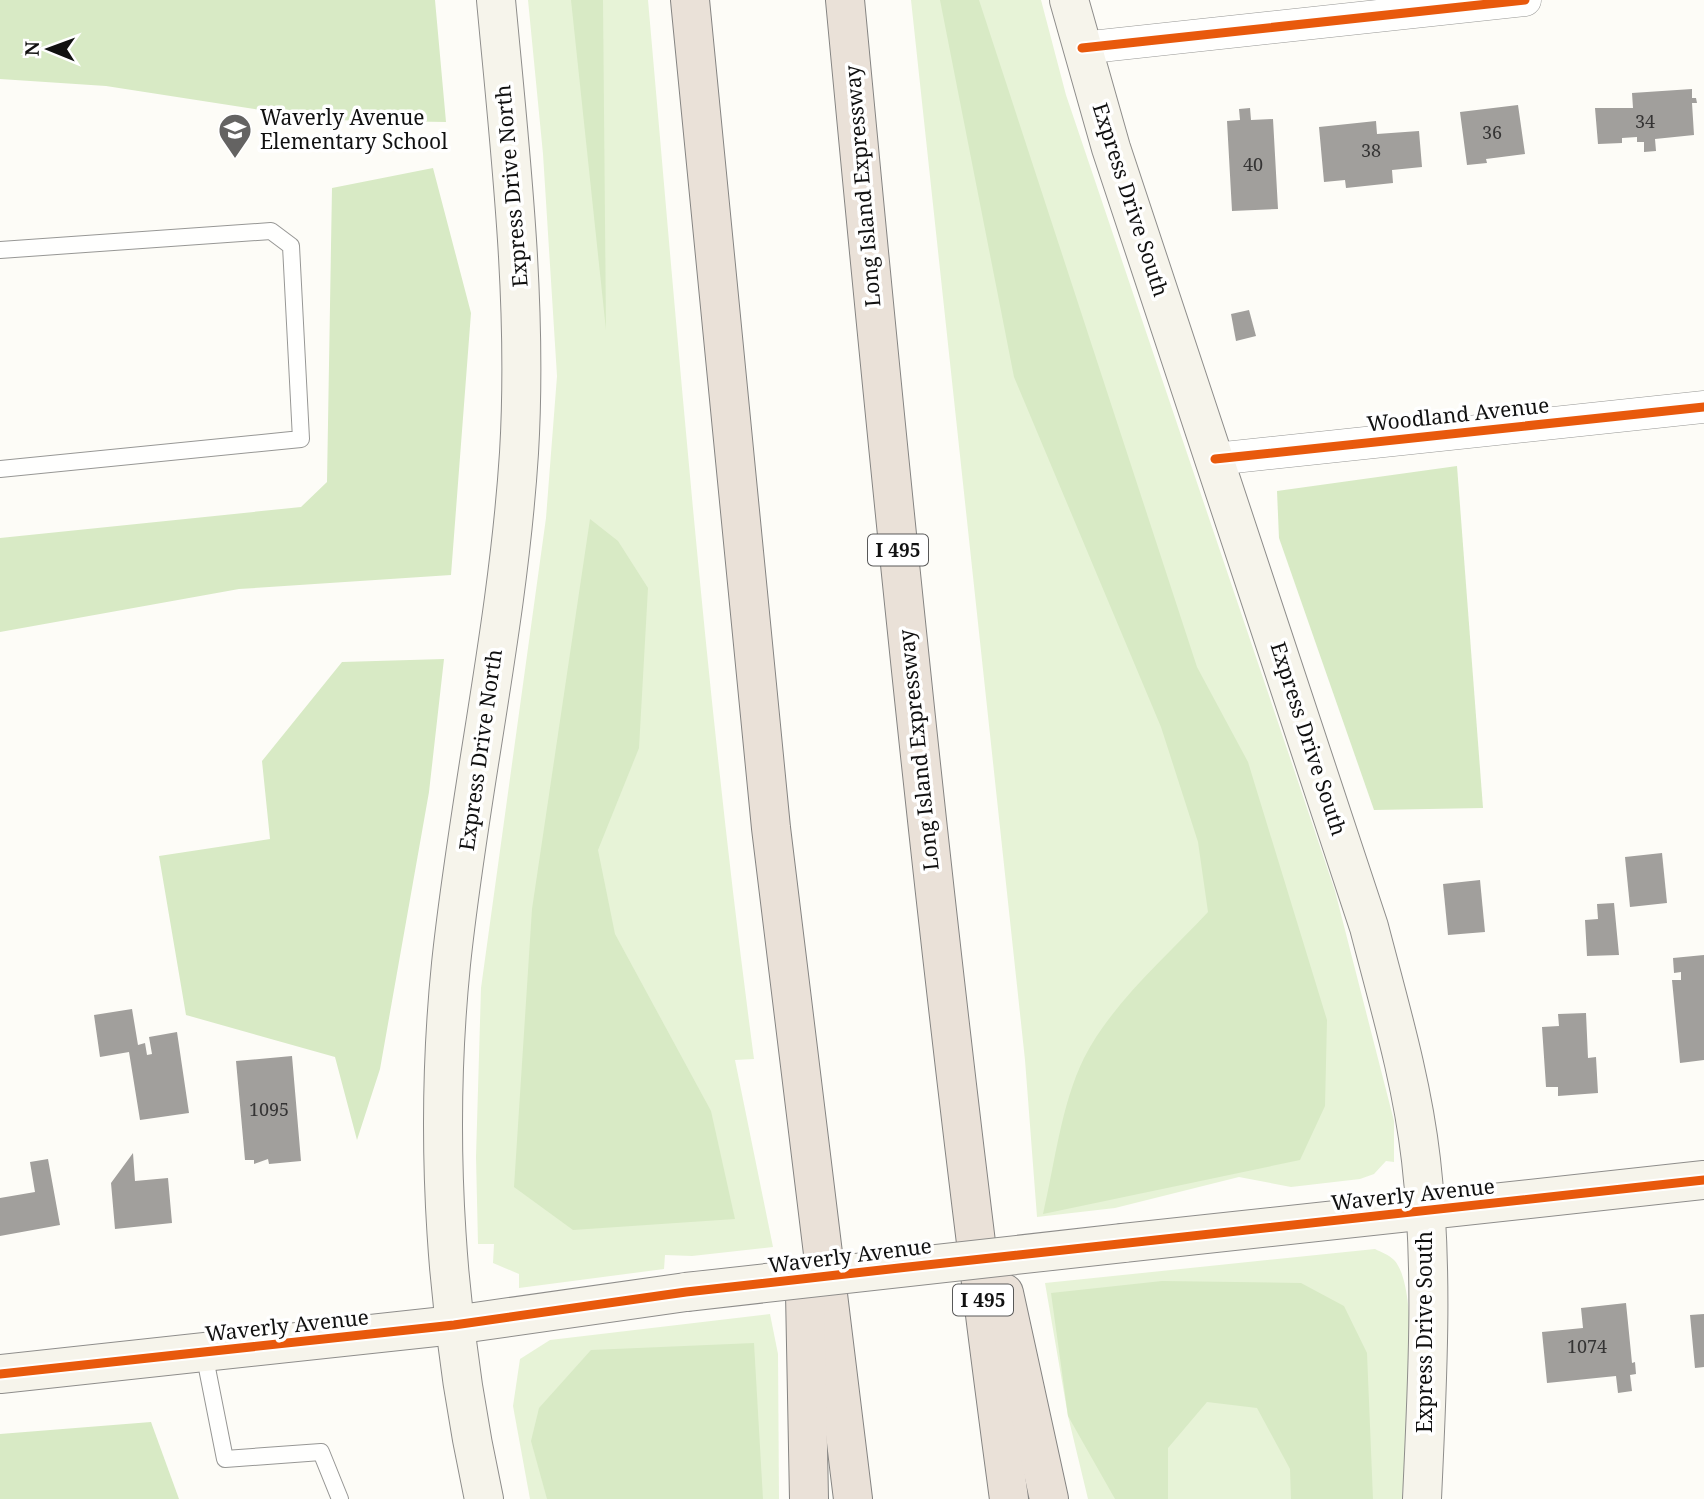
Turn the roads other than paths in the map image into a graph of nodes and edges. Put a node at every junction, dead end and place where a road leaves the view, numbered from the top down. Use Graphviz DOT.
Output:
graph roads {
  1 [pos="496,0"];
  2 [pos="690,0"];
  3 [pos="845,0"];
  4 [pos="1069,0"];
  5 [pos="1525,0"];
  6 [pos="1082,48"];
  7 [pos="0,250"];
  8 [pos="1704,407"];
  9 [pos="1215,459"];
  10 [pos="0,469"];
  11 [pos="800,1081"];
  12 [pos="959,1100"];
  13 [pos="1704,1180"];
  14 [pos="1425,1212"];
  15 [pos="454,1325"];
  16 [pos="204,1353"];
  17 [pos="0,1374"];
  18 [pos="340,1499"];
  19 [pos="484,1499"];
  20 [pos="809,1499"];
  21 [pos="853,1499"];
  22 [pos="1009,1499"];
  23 [pos="1049,1499"];
  24 [pos="1422,1499"];
  1 -- 15 [label="main road, Express Drive North"];
  2 -- 11 [label="highway"];
  3 -- 12 [label="highway, Long Island Expressway / I 495"];
  4 -- 6 [label="main road, Express Drive South"];
  5 -- 6 [label="street"];
  6 -- 9 [label="main road, Express Drive South"];
  7 -- 10 [label="lane"];
  8 -- 9 [label="street, Woodland Avenue"];
  9 -- 14 [label="main road, Express Drive South"];
  11 -- 20 [label="highway"];
  11 -- 21 [label="highway"];
  12 -- 22 [label="highway, Long Island Expressway / I 495"];
  12 -- 23 [label="highway"];
  13 -- 14 [label="main road, Waverly Avenue"];
  14 -- 15 [label="main road, Waverly Avenue, bridge"];
  14 -- 24 [label="main road, Express Drive South"];
  15 -- 16 [label="main road, Waverly Avenue"];
  15 -- 19 [label="main road, Express Drive North"];
  16 -- 17 [label="main road, Waverly Avenue"];
  16 -- 18 [label="lane"];
}
